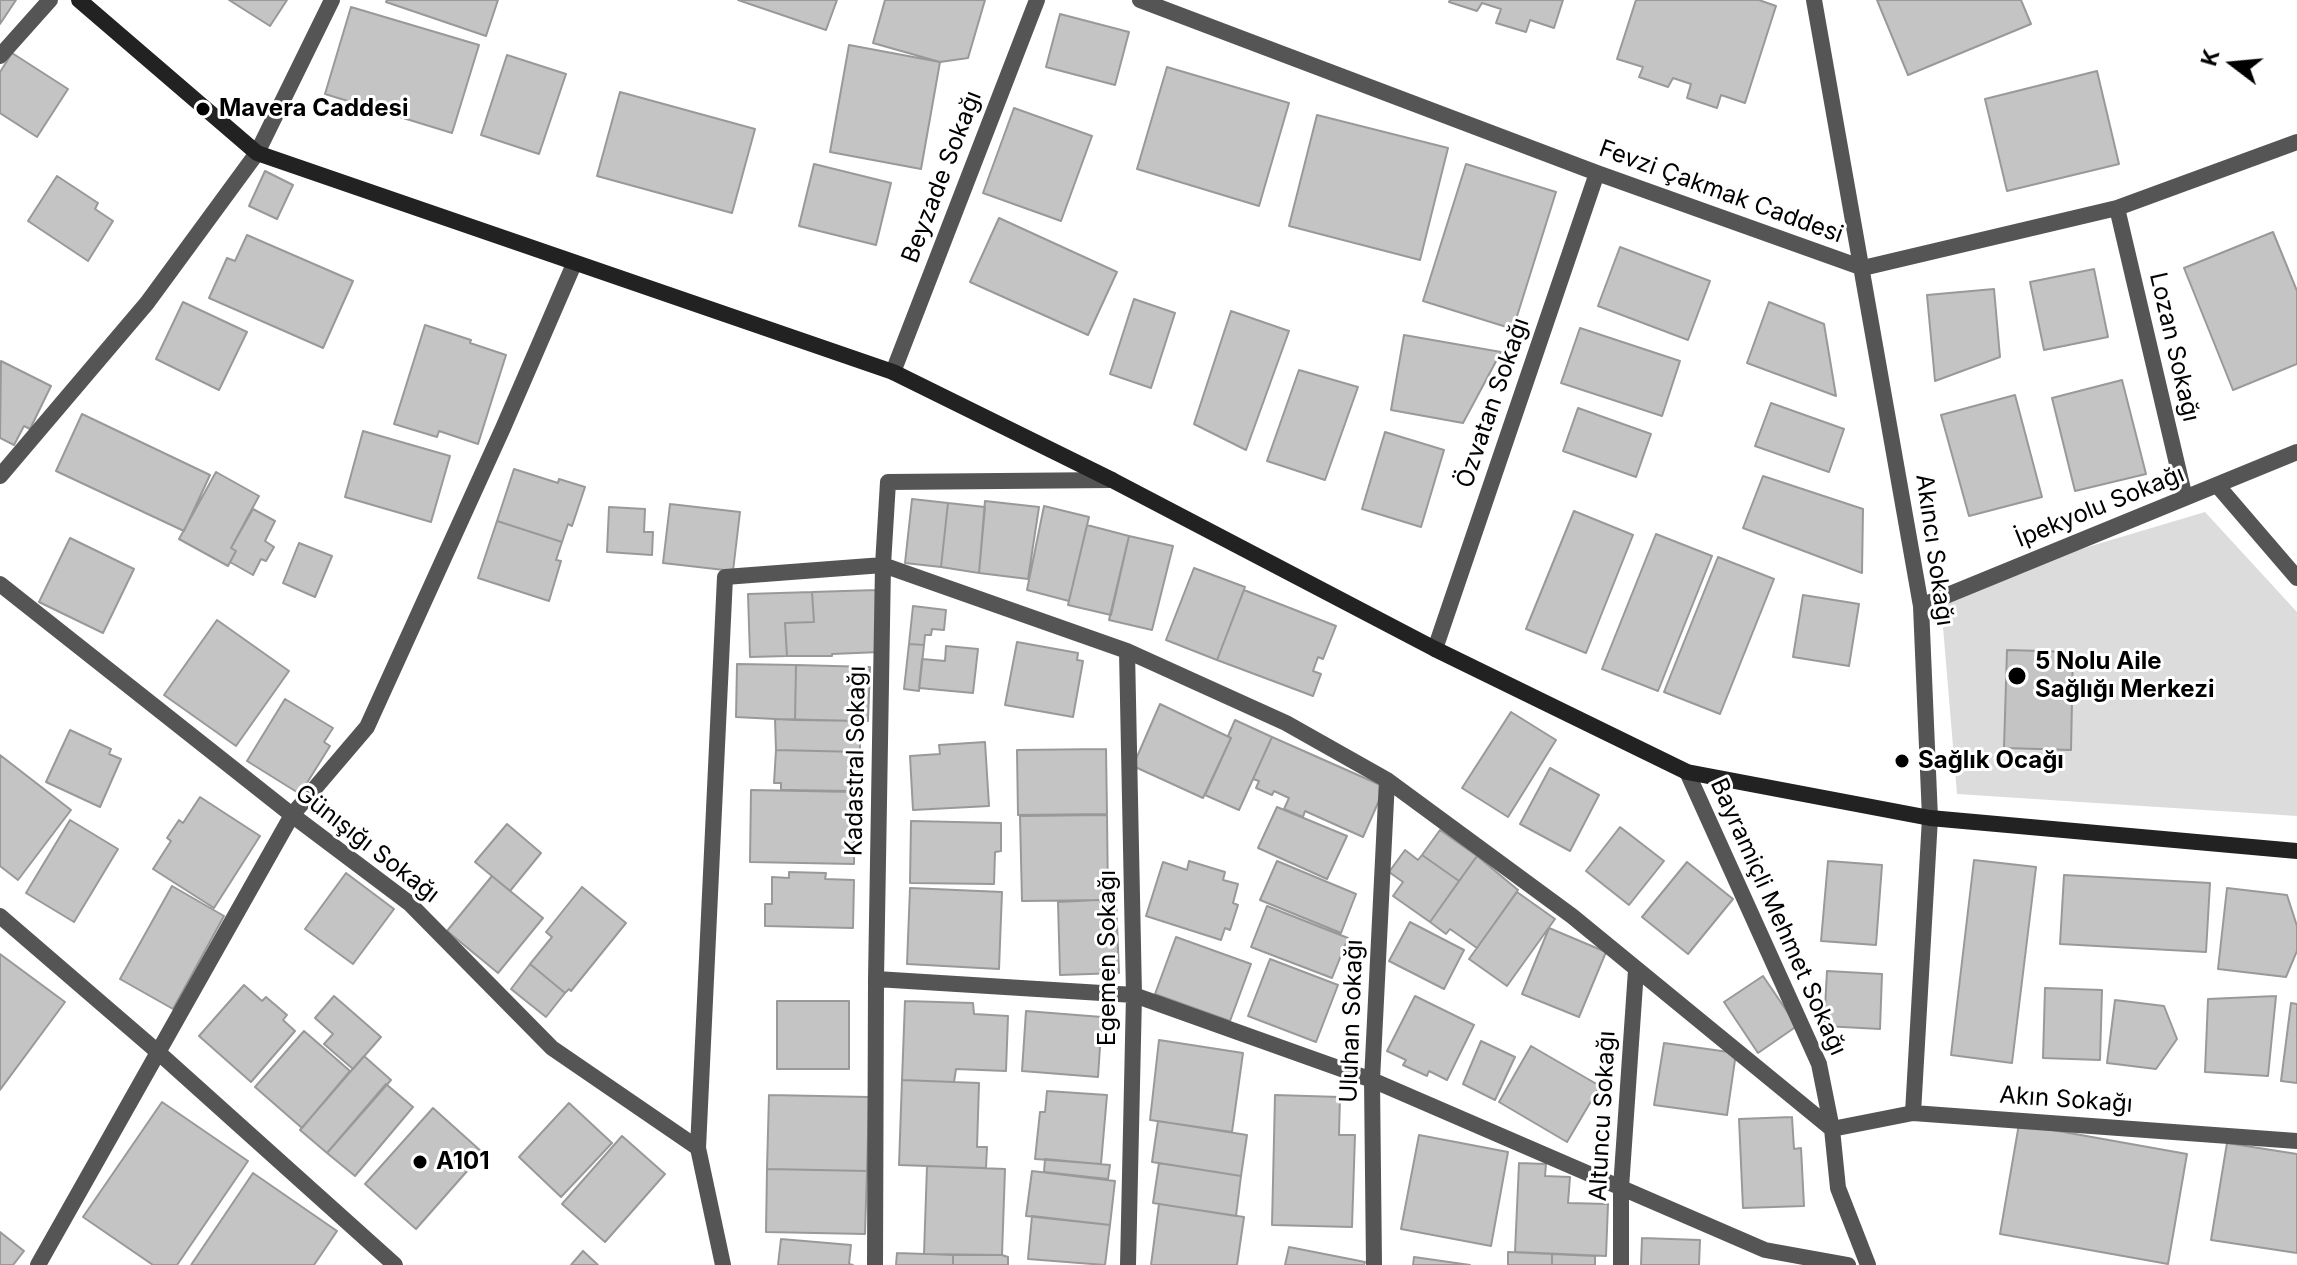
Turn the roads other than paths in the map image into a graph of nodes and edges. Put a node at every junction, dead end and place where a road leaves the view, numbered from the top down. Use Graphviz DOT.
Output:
graph roads {
  1 [pos="50,0"];
  2 [pos="79,0"];
  3 [pos="332,0"];
  4 [pos="1037,0"];
  5 [pos="1140,0"];
  6 [pos="1814,0"];
  7 [pos="0,56"];
  8 [pos="2297,142"];
  9 [pos="257,153"];
  10 [pos="1597,173"];
  11 [pos="2117,208"];
  12 [pos="574,264"];
  13 [pos="1863,268"];
  14 [pos="893,372"];
  15 [pos="2297,452"];
  16 [pos="0,476"];
  17 [pos="1112,480"];
  18 [pos="2217,485"];
  19 [pos="2185,498"];
  20 [pos="883,565"];
  21 [pos="2297,578"];
  22 [pos="0,584"];
  23 [pos="1921,606"];
  24 [pos="1435,649"];
  25 [pos="1127,651"];
  26 [pos="1687,772"];
  27 [pos="1387,780"];
  28 [pos="292,815"];
  29 [pos="1930,818"];
  30 [pos="2297,851"];
  31 [pos="0,916"];
  32 [pos="1636,970"];
  33 [pos="876,979"];
  34 [pos="1134,995"];
  35 [pos="159,1053"];
  36 [pos="1372,1080"];
  37 [pos="1913,1113"];
  38 [pos="1832,1129"];
  39 [pos="2297,1141"];
  40 [pos="698,1148"];
  41 [pos="1621,1188"];
  42 [pos="38,1265"];
  43 [pos="395,1265"];
  44 [pos="723,1265"];
  45 [pos="875,1265"];
  46 [pos="1128,1265"];
  47 [pos="1374,1265"];
  48 [pos="1621,1265"];
  49 [pos="1848,1265"];
  50 [pos="1868,1265"];
  1 -- 7 [label="street"];
  2 -- 9 [label="street"];
  3 -- 9 [label="street"];
  4 -- 14 [label="street, Beyzade Sokağı"];
  5 -- 10 [label="street, Fevzi Çakmak Caddesi"];
  6 -- 13 [label="street, Akıncı Sokağı"];
  8 -- 11 [label="street, Fevzi Çakmak Caddesi"];
  9 -- 12 [label="street"];
  9 -- 16 [label="street"];
  10 -- 13 [label="street, Fevzi Çakmak Caddesi"];
  10 -- 24 [label="street, Özvatan Sokağı"];
  11 -- 13 [label="street, Fevzi Çakmak Caddesi"];
  11 -- 19 [label="street, Lozan Sokağı"];
  12 -- 14 [label="street"];
  12 -- 28 [label="street"];
  13 -- 23 [label="street, Akıncı Sokağı"];
  14 -- 17 [label="street"];
  15 -- 18 [label="street, İpekyolu Sokağı"];
  17 -- 20 [label="street, Kadastral Sokağı"];
  17 -- 24 [label="street"];
  18 -- 19 [label="street, İpekyolu Sokağı"];
  18 -- 21 [label="street"];
  19 -- 23 [label="street, İpekyolu Sokağı"];
  20 -- 25 [label="street"];
  20 -- 33 [label="street, Kadastral Sokağı"];
  20 -- 40 [label="street"];
  22 -- 28 [label="street, Günışığı Sokağı"];
  23 -- 29 [label="street, Akıncı Sokağı"];
  24 -- 26 [label="street"];
  25 -- 27 [label="street"];
  25 -- 34 [label="street, Egemen Sokağı"];
  26 -- 29 [label="street"];
  26 -- 38 [label="street, Bayramiçli Mehmet Sokağı"];
  27 -- 32 [label="street"];
  27 -- 36 [label="street, Uluhan Sokağı"];
  28 -- 35 [label="street"];
  28 -- 40 [label="street, Günışığı Sokağı"];
  29 -- 30 [label="street"];
  29 -- 37 [label="street, Akıncı Sokağı"];
  31 -- 35 [label="street"];
  32 -- 38 [label="street"];
  32 -- 41 [label="street, Altuncu Sokağı"];
  33 -- 34 [label="street"];
  33 -- 45 [label="street, Kadastral Sokağı"];
  34 -- 36 [label="street"];
  34 -- 46 [label="street, Egemen Sokağı"];
  35 -- 42 [label="street"];
  35 -- 43 [label="street"];
  36 -- 41 [label="street"];
  36 -- 47 [label="street, Uluhan Sokağı"];
  37 -- 38 [label="street, Akın Sokağı"];
  37 -- 39 [label="street, Akın Sokağı"];
  38 -- 50 [label="street, Bayramiçli Mehmet Sokağı"];
  40 -- 44 [label="street"];
  41 -- 48 [label="street, Altuncu Sokağı"];
  41 -- 49 [label="street"];
}
